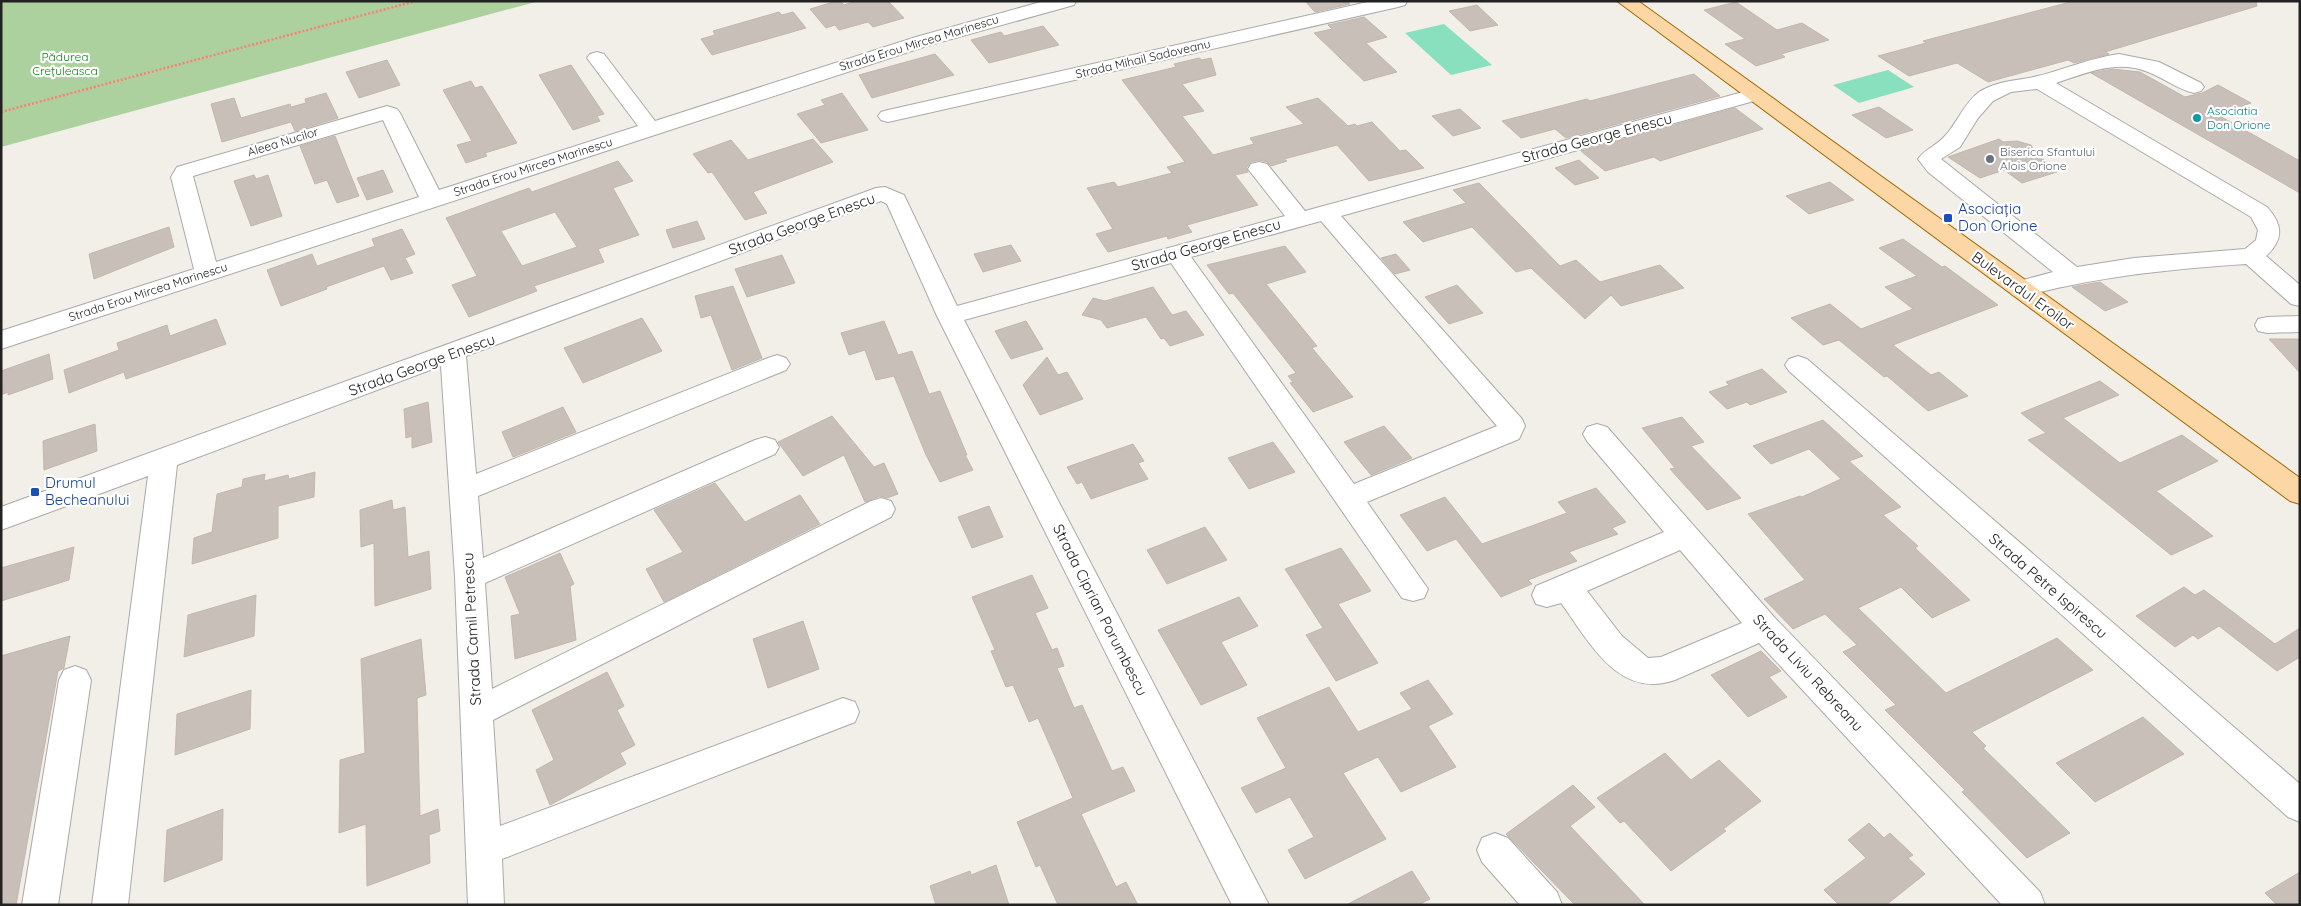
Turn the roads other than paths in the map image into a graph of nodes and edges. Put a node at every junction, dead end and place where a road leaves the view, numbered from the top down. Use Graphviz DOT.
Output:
graph roads {
  1 [pos="1067,1"];
  2 [pos="1398,1"];
  3 [pos="1626,1"];
  4 [pos="597,58"];
  5 [pos="2040,82"];
  6 [pos="2194,87"];
  7 [pos="1754,95"];
  8 [pos="888,116"];
  9 [pos="651,129"];
  10 [pos="1259,169"];
  11 [pos="432,200"];
  12 [pos="1325,212"];
  13 [pos="1299,219"];
  14 [pos="1176,253"];
  15 [pos="2251,256"];
  16 [pos="207,273"];
  17 [pos="2072,275"];
  18 [pos="2021,289"];
  19 [pos="2300,298"];
  20 [pos="950,316"];
  21 [pos="2300,324"];
  22 [pos="2266,325"];
  23 [pos="1,340"];
  24 [pos="453,353"];
  25 [pos="777,364"];
  26 [pos="1798,365"];
  27 [pos="1596,434"];
  28 [pos="765,447"];
  29 [pos="164,460"];
  30 [pos="464,490"];
  31 [pos="2300,493"];
  32 [pos="1349,498"];
  33 [pos="881,509"];
  34 [pos="1,519"];
  35 [pos="1684,536"];
  36 [pos="470,577"];
  37 [pos="1413,589"];
  38 [pos="1764,627"];
  39 [pos="75,680"];
  40 [pos="843,712"];
  41 [pos="476,713"];
  42 [pos="2300,806"];
  43 [pos="483,849"];
  44 [pos="1495,850"];
  45 [pos="40,905"];
  46 [pos="110,905"];
  47 [pos="486,905"];
  48 [pos="1251,905"];
  49 [pos="1544,905"];
  50 [pos="2027,905"];
  1 -- 9 [label="street, Strada Erou Mircea Marinescu"];
  2 -- 8 [label="street, Strada Mihail Sadoveanu"];
  3 -- 7 [label="main road, Bulevardul Eroilor"];
  4 -- 9 [label="street"];
  5 -- 6 [label="street"];
  5 -- 15 [label="street"];
  5 -- 17 [label="street"];
  7 -- 12 [label="street, Strada George Enescu"];
  7 -- 18 [label="main road, Bulevardul Eroilor"];
  9 -- 11 [label="street, Strada Erou Mircea Marinescu"];
  10 -- 13 [label="street"];
  11 -- 16 [label="street, Strada Erou Mircea Marinescu"];
  11 -- 16 [label="street, Aleea Nucilor"];
  12 -- 13 [label="street, Strada George Enescu"];
  12 -- 32 [label="street"];
  13 -- 14 [label="street, Strada George Enescu"];
  14 -- 20 [label="street, Strada George Enescu"];
  14 -- 32 [label="street"];
  15 -- 17 [label="street"];
  15 -- 19 [label="street"];
  16 -- 23 [label="street, Strada Erou Mircea Marinescu"];
  17 -- 18 [label="street"];
  18 -- 31 [label="main road, Bulevardul Eroilor"];
  20 -- 24 [label="street, Strada George Enescu"];
  20 -- 48 [label="street, Strada Ciprian Porumbescu"];
  21 -- 22 [label="street"];
  24 -- 29 [label="street, Strada George Enescu"];
  24 -- 30 [label="street, Strada Camil Petrescu"];
  25 -- 30 [label="street"];
  26 -- 42 [label="street, Strada Petre Ispirescu"];
  27 -- 35 [label="street, Strada Liviu Rebreanu"];
  28 -- 36 [label="street"];
  29 -- 34 [label="street, Strada George Enescu"];
  29 -- 46 [label="street"];
  30 -- 36 [label="street, Strada Camil Petrescu"];
  32 -- 37 [label="street"];
  33 -- 41 [label="street"];
  35 -- 38 [label="street, Strada Liviu Rebreanu"];
  35 -- 38 [label="street"];
  36 -- 41 [label="street, Strada Camil Petrescu"];
  38 -- 50 [label="street, Strada Liviu Rebreanu"];
  39 -- 45 [label="street"];
  40 -- 43 [label="street"];
  41 -- 43 [label="street, Strada Camil Petrescu"];
  43 -- 47 [label="street, Strada Camil Petrescu"];
  44 -- 49 [label="street"];
}
